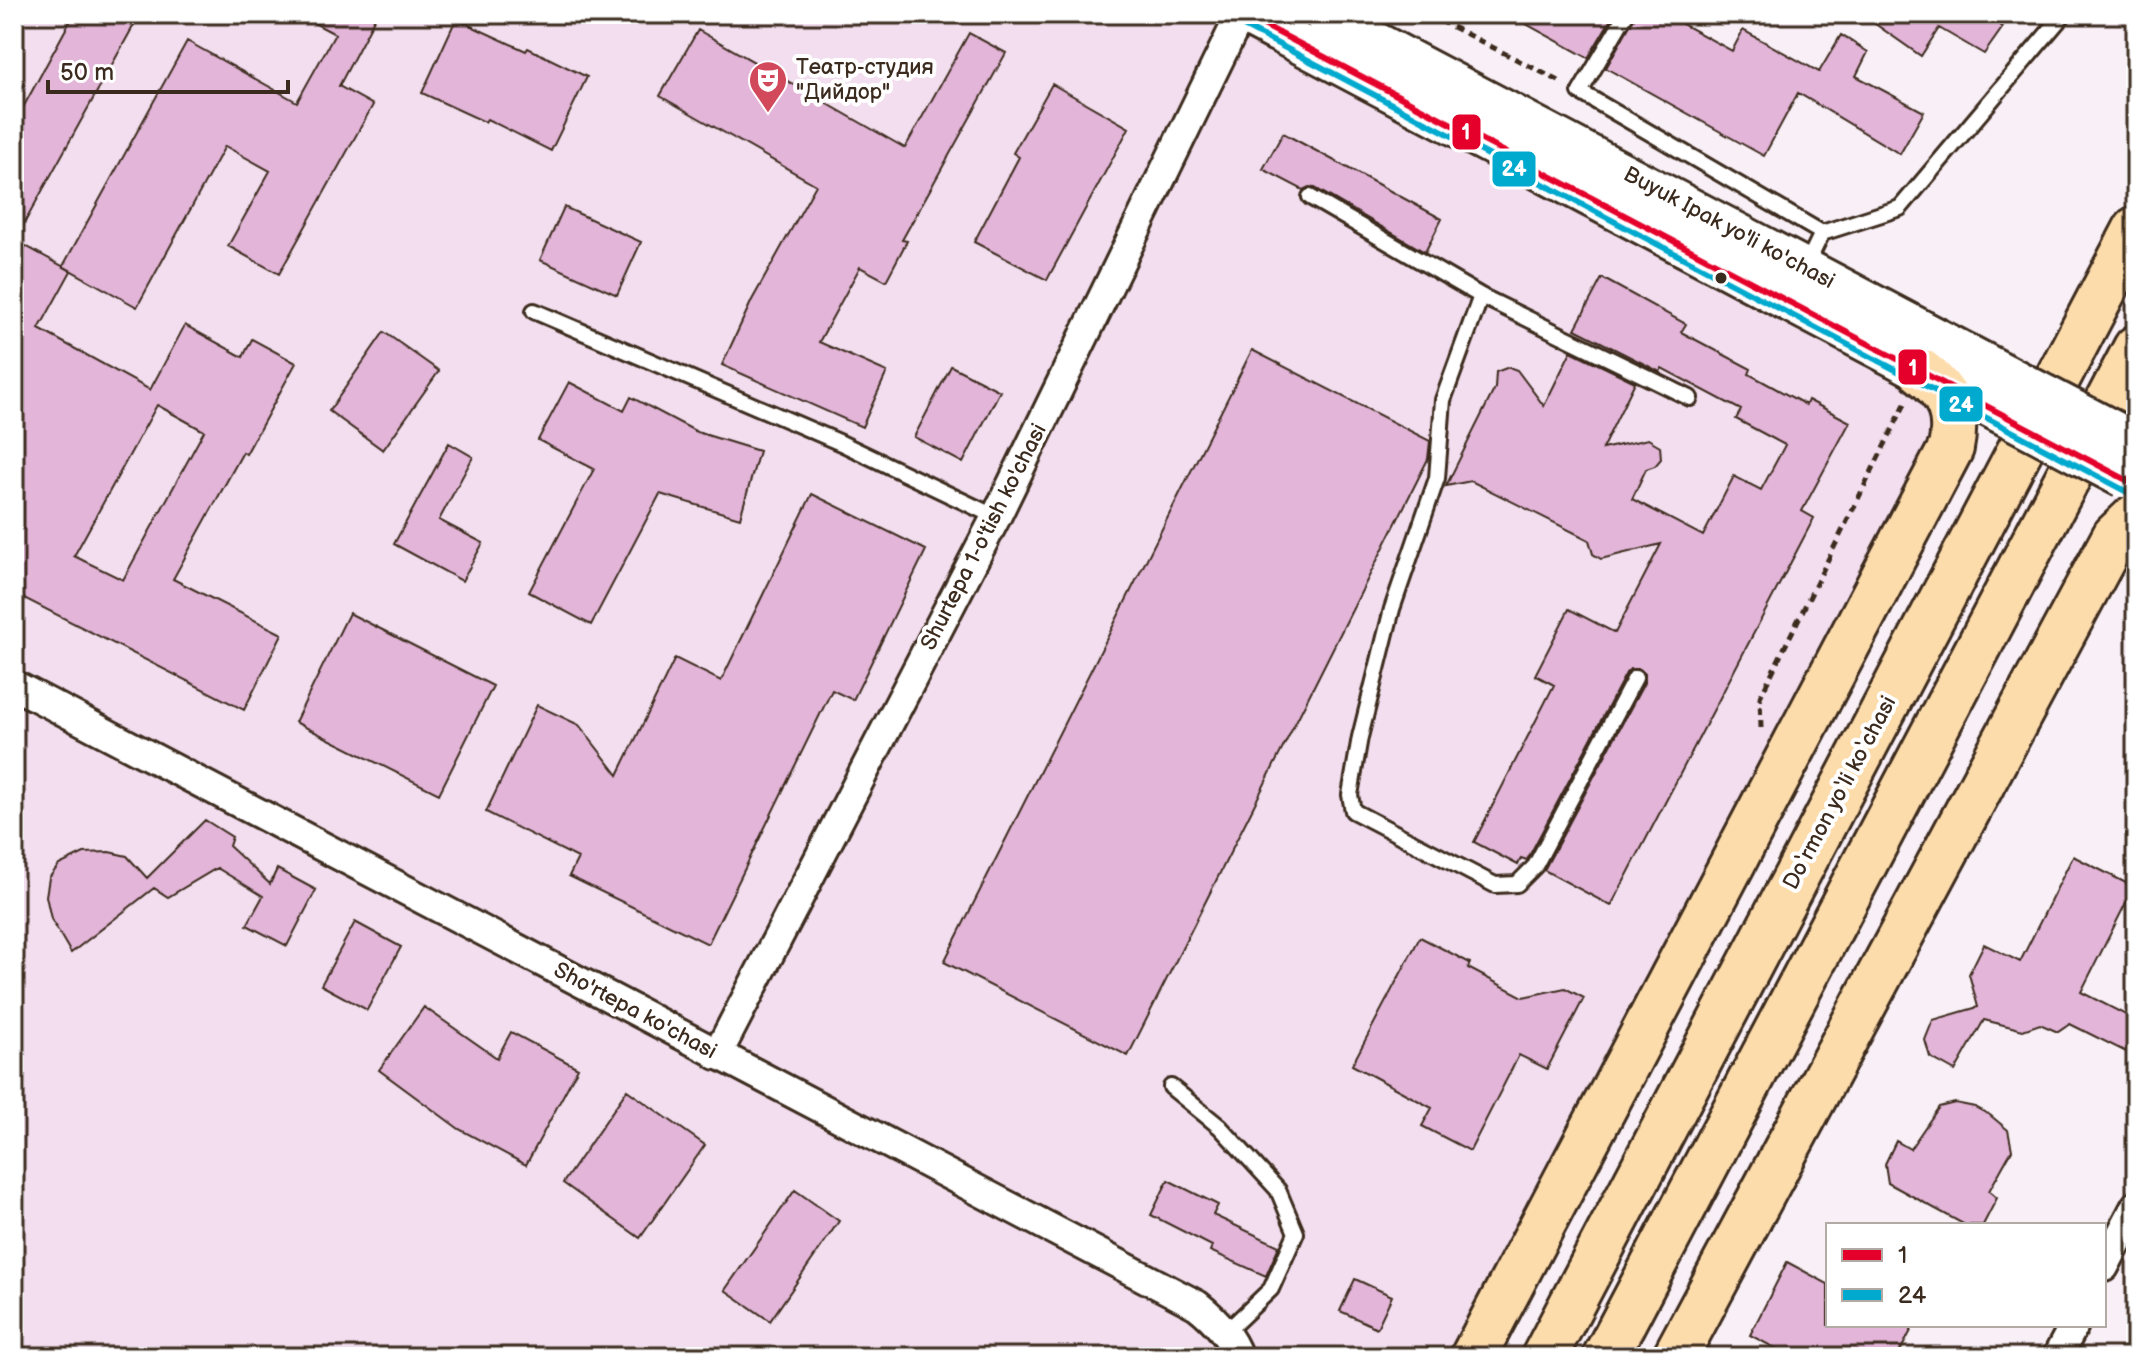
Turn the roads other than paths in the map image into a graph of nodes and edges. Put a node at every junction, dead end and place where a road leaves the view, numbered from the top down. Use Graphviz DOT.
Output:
graph roads {
  1 [pos="1323,14"];
  2 [pos="1626,14"];
  3 [pos="2064,14"];
  4 [pos="1254,17"];
  5 [pos="1310,197"];
  6 [pos="2136,229"];
  7 [pos="1822,233"];
  8 [pos="1805,268"];
  9 [pos="1481,296"];
  10 [pos="534,311"];
  11 [pos="2136,348"];
  12 [pos="1922,372"];
  13 [pos="1690,398"];
  14 [pos="2136,442"];
  15 [pos="2132,493"];
  16 [pos="996,517"];
  17 [pos="1635,678"];
  18 [pos="14,685"];
  19 [pos="717,1055"];
  20 [pos="1171,1087"];
  21 [pos="2136,1206"];
  22 [pos="2106,1263"];
  23 [pos="2073,1327"];
  24 [pos="1231,1345"];
  25 [pos="1473,1357"];
  26 [pos="1544,1357"];
  27 [pos="1605,1357"];
  28 [pos="1675,1357"];
  29 [pos="2057,1357"];
  1 -- 8 [label="main road, Buyuk Ipak yo'li ko'chasi"];
  2 -- 7 [label="lane"];
  3 -- 7 [label="lane"];
  4 -- 12 [label="main road, Buyuk Ipak yo'li ko'chasi"];
  4 -- 16 [label="street, Shurtepa 1-o'tish ko'chasi"];
  5 -- 9 [label="lane"];
  6 -- 26 [label="main road, Do‘rmon yo‘li ko‘chasi"];
  7 -- 8 [label="lane"];
  8 -- 14 [label="main road, Buyuk Ipak yo'li ko'chasi, bridge"];
  9 -- 13 [label="lane"];
  9 -- 17 [label="lane"];
  10 -- 16 [label="lane"];
  11 -- 27 [label="main road"];
  12 -- 15 [label="main road, Buyuk Ipak yo'li ko'chasi, bridge"];
  12 -- 25 [label="main road"];
  15 -- 28 [label="main road"];
  16 -- 19 [label="street, Shurtepa 1-o'tish ko'chasi"];
  18 -- 19 [label="street, Sho'rtepa ko'chasi"];
  19 -- 24 [label="street, Sho'rtepa ko'chasi"];
  20 -- 24 [label="lane"];
  21 -- 22 [label="street"];
  23 -- 29 [label="street"];
}
